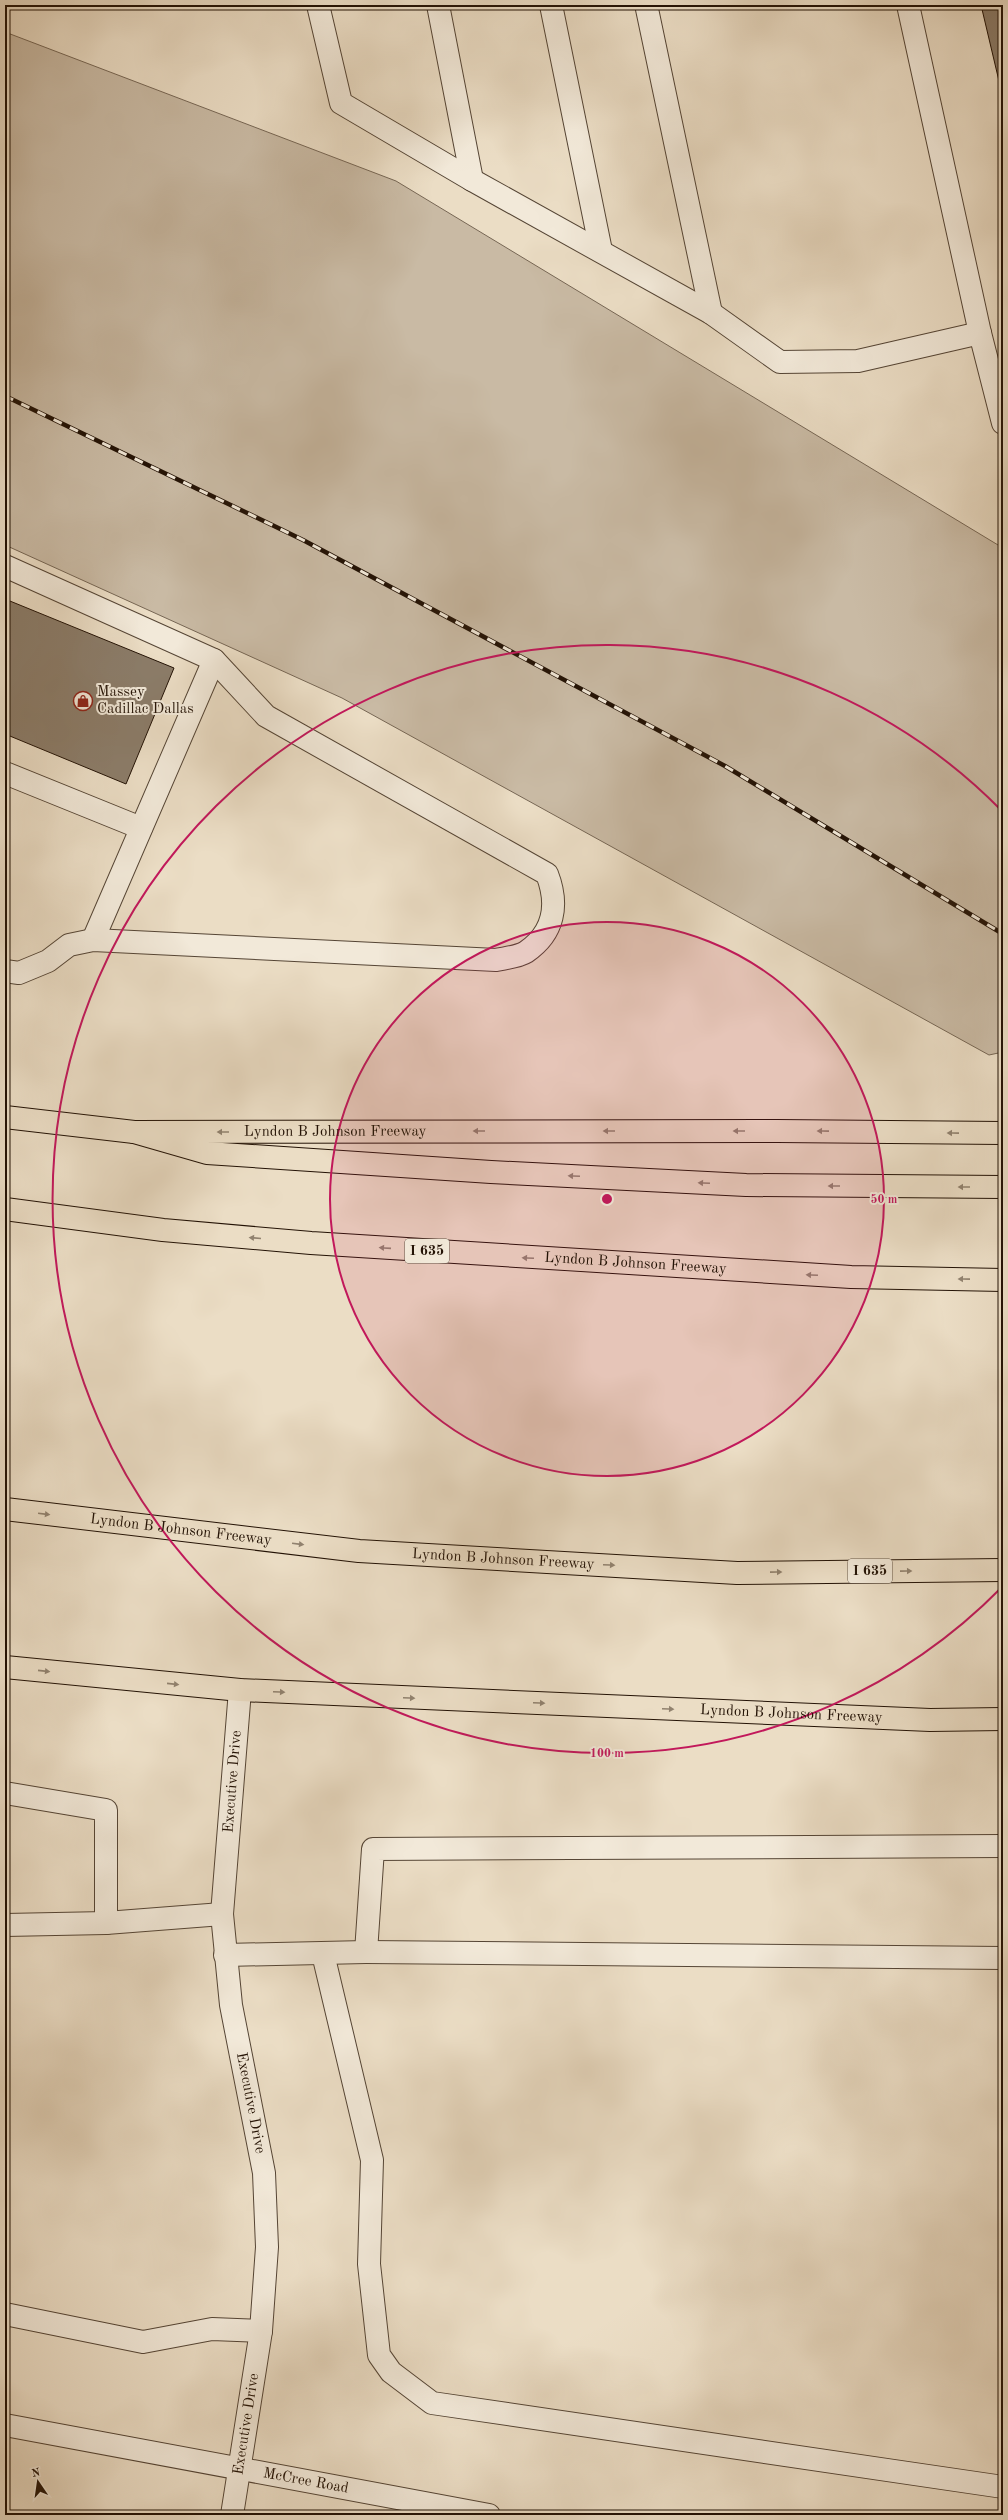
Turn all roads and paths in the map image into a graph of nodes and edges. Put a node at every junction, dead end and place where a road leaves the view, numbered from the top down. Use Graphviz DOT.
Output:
graph roads {
  1 [pos="318,5"];
  2 [pos="438,5"];
  3 [pos="551,5"];
  4 [pos="908,5"];
  5 [pos="647,9"];
  6 [pos="472,180"];
  7 [pos="601,251"];
  8 [pos="711,313"];
  9 [pos="980,333"];
  10 [pos="1003,424"];
  11 [pos="5,566"];
  12 [pos="214,660"];
  13 [pos="5,773"];
  14 [pos="141,828"];
  15 [pos="93,940"];
  16 [pos="5,971"];
  17 [pos="5,1117"];
  18 [pos="134,1132"];
  19 [pos="997,1133"];
  20 [pos="1003,1187"];
  21 [pos="5,1209"];
  22 [pos="1003,1280"];
  23 [pos="5,1509"];
  24 [pos="1003,1570"];
  25 [pos="5,1667"];
  26 [pos="240,1690"];
  27 [pos="1003,1719"];
  28 [pos="5,1793"];
  29 [pos="1003,1846"];
  30 [pos="222,1914"];
  31 [pos="106,1923"];
  32 [pos="5,1925"];
  33 [pos="366,1952"];
  34 [pos="322,1954"];
  35 [pos="225,1955"];
  36 [pos="1003,1958"];
  37 [pos="5,2314"];
  38 [pos="261,2331"];
  39 [pos="5,2425"];
  40 [pos="240,2468"];
  41 [pos="1003,2487"];
  42 [pos="232,2515"];
  43 [pos="489,2515"];
  1 -- 6 [label="street"];
  2 -- 6 [label="street"];
  3 -- 7 [label="street"];
  4 -- 9 [label="street"];
  5 -- 8 [label="street"];
  6 -- 7 [label="street"];
  7 -- 8 [label="street"];
  8 -- 9 [label="street"];
  9 -- 10 [label="street"];
  11 -- 12 [label="street"];
  12 -- 14 [label="street"];
  12 -- 15 [label="street"];
  13 -- 14 [label="street"];
  14 -- 15 [label="street"];
  15 -- 16 [label="street"];
  17 -- 18 [label="main road, Lyndon B Johnson Freeway"];
  19 -- 18 [label="main road, Lyndon B Johnson Freeway, one-way"];
  20 -- 18 [label="main road, one-way"];
  22 -- 21 [label="main road, Lyndon B Johnson Freeway / I 635, one-way"];
  23 -- 24 [label="main road, Lyndon B Johnson Freeway / I 635, one-way"];
  25 -- 26 [label="main road, Lyndon B Johnson Freeway, one-way"];
  26 -- 27 [label="main road, Lyndon B Johnson Freeway, one-way"];
  26 -- 30 [label="street, Executive Drive"];
  28 -- 31 [label="street"];
  29 -- 33 [label="street"];
  30 -- 31 [label="street"];
  30 -- 35 [label="street, Executive Drive"];
  31 -- 32 [label="street"];
  33 -- 34 [label="street"];
  33 -- 36 [label="street"];
  34 -- 35 [label="street"];
  34 -- 41 [label="street"];
  35 -- 38 [label="street, Executive Drive"];
  37 -- 38 [label="street"];
  38 -- 40 [label="street, Executive Drive"];
  39 -- 40 [label="street, McCree Road"];
  40 -- 42 [label="street, Executive Drive"];
  40 -- 43 [label="street, McCree Road"];
}
